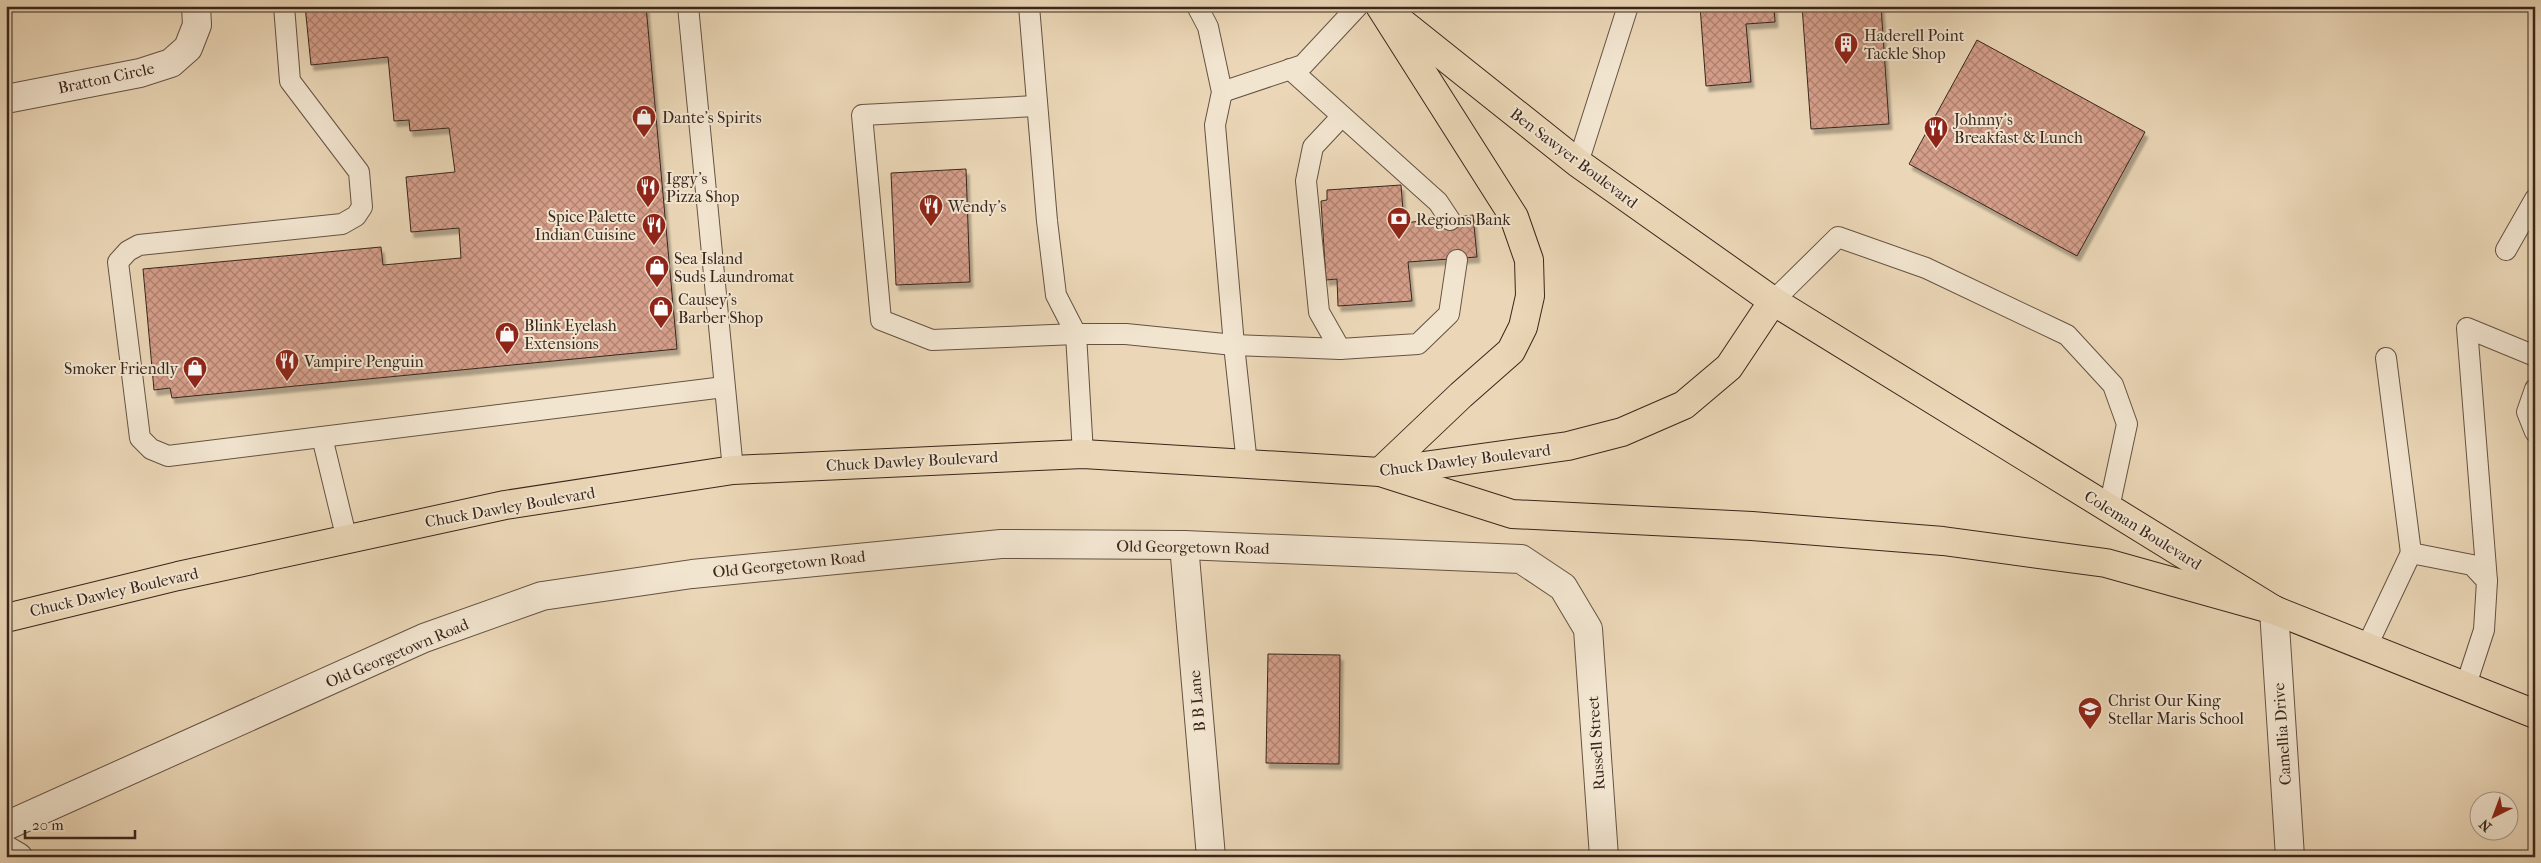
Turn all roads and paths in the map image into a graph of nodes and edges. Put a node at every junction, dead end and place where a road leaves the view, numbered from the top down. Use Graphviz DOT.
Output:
graph roads {
  1 [pos="196,6"];
  2 [pos="284,6"];
  3 [pos="688,6"];
  4 [pos="1029,6"];
  5 [pos="1197,6"];
  6 [pos="1358,6"];
  7 [pos="1381,6"];
  8 [pos="1628,6"];
  9 [pos="1290,69"];
  10 [pos="1222,92"];
  11 [pos="6,99"];
  12 [pos="1036,106"];
  13 [pos="1342,116"];
  14 [pos="1578,163"];
  15 [pos="2535,199"];
  16 [pos="1450,220"];
  17 [pos="2506,250"];
  18 [pos="1457,260"];
  19 [pos="1773,301"];
  20 [pos="1076,334"];
  21 [pos="1234,345"];
  22 [pos="1340,349"];
  23 [pos="2535,356"];
  24 [pos="2386,358"];
  25 [pos="724,387"];
  26 [pos="2535,389"];
  27 [pos="2535,432"];
  28 [pos="322,437"];
  29 [pos="1083,454"];
  30 [pos="1247,464"];
  31 [pos="733,470"];
  32 [pos="1380,472"];
  33 [pos="2108,508"];
  34 [pos="347,540"];
  35 [pos="1184,545"];
  36 [pos="2411,553"];
  37 [pos="2487,581"];
  38 [pos="2274,610"];
  39 [pos="6,618"];
  40 [pos="1588,629"];
  41 [pos="2367,646"];
  42 [pos="2466,685"];
  43 [pos="2535,714"];
  44 [pos="6,826"];
  45 [pos="6,850"];
  46 [pos="18,857"];
  47 [pos="1211,857"];
  48 [pos="1604,857"];
  49 [pos="2290,857"];
  1 -- 11 [label="street, Bratton Circle"];
  2 -- 28 [label="lane"];
  3 -- 25 [label="lane"];
  4 -- 12 [label="lane"];
  5 -- 10 [label="lane"];
  6 -- 9 [label="lane"];
  7 -- 14 [label="main road, Ben Sawyer Boulevard"];
  7 -- 32 [label="main road"];
  8 -- 14 [label="lane"];
  9 -- 10 [label="lane"];
  9 -- 13 [label="lane"];
  10 -- 21 [label="lane"];
  12 -- 20 [label="lane"];
  12 -- 20 [label="lane"];
  13 -- 16 [label="lane"];
  13 -- 22 [label="lane"];
  14 -- 19 [label="main road, Ben Sawyer Boulevard"];
  15 -- 17 [label="lane"];
  18 -- 22 [label="lane"];
  19 -- 32 [label="main road, Chuck Dawley Boulevard"];
  19 -- 33 [label="main road, Coleman Boulevard"];
  19 -- 33 [label="lane"];
  20 -- 21 [label="lane"];
  20 -- 29 [label="lane"];
  21 -- 22 [label="lane"];
  21 -- 30 [label="lane"];
  23 -- 37 [label="lane"];
  24 -- 36 [label="lane"];
  25 -- 28 [label="lane"];
  25 -- 31 [label="lane"];
  26 -- 27 [label="lane"];
  28 -- 34 [label="lane"];
  29 -- 30 [label="main road, Chuck Dawley Boulevard"];
  29 -- 31 [label="main road, Chuck Dawley Boulevard"];
  30 -- 32 [label="main road, Chuck Dawley Boulevard"];
  31 -- 34 [label="main road, Chuck Dawley Boulevard"];
  32 -- 38 [label="main road"];
  33 -- 38 [label="main road, Coleman Boulevard"];
  34 -- 39 [label="main road, Chuck Dawley Boulevard"];
  35 -- 40 [label="street, Old Georgetown Road"];
  35 -- 44 [label="street, Old Georgetown Road"];
  35 -- 47 [label="street, B B Lane"];
  36 -- 37 [label="lane"];
  36 -- 41 [label="lane"];
  37 -- 42 [label="lane"];
  38 -- 41 [label="main road, Coleman Boulevard"];
  38 -- 49 [label="street, Camellia Drive"];
  40 -- 48 [label="street, Russell Street"];
  41 -- 42 [label="main road, Coleman Boulevard"];
  42 -- 43 [label="main road, Coleman Boulevard"];
  45 -- 46 [label="street"];
}
